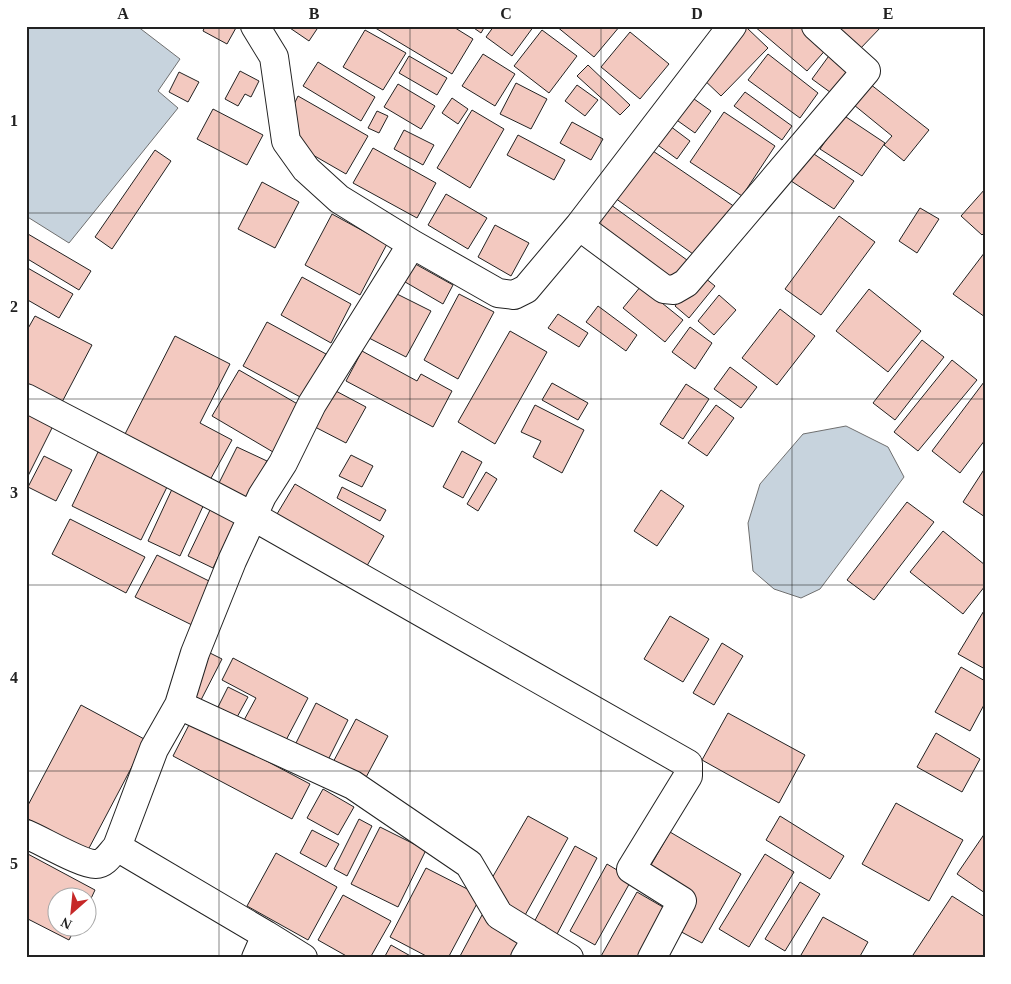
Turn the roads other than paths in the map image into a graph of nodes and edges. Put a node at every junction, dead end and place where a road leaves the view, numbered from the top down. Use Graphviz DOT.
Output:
graph roads {
  1 [pos="255,26"];
  2 [pos="732,26"];
  3 [pos="816,26"];
  4 [pos="579,226"];
  5 [pos="412,244"];
  6 [pos="26,398"];
  7 [pos="254,517"];
  8 [pos="179,705"];
  9 [pos="26,834"];
  10 [pos="117,847"];
  11 [pos="261,946"];
  12 [pos="531,948"];
  13 [pos="303,958"];
  14 [pos="569,958"];
  15 [pos="652,958"];
  1 -- 5 [label="street"];
  2 -- 4 [label="street"];
  3 -- 4 [label="street"];
  4 -- 5 [label="street"];
  5 -- 7 [label="street"];
  6 -- 7 [label="street"];
  7 -- 8 [label="street"];
  7 -- 15 [label="street"];
  8 -- 10 [label="street"];
  8 -- 12 [label="street"];
  9 -- 10 [label="street"];
  10 -- 11 [label="street"];
  11 -- 13 [label="street"];
  12 -- 14 [label="street"];
}
